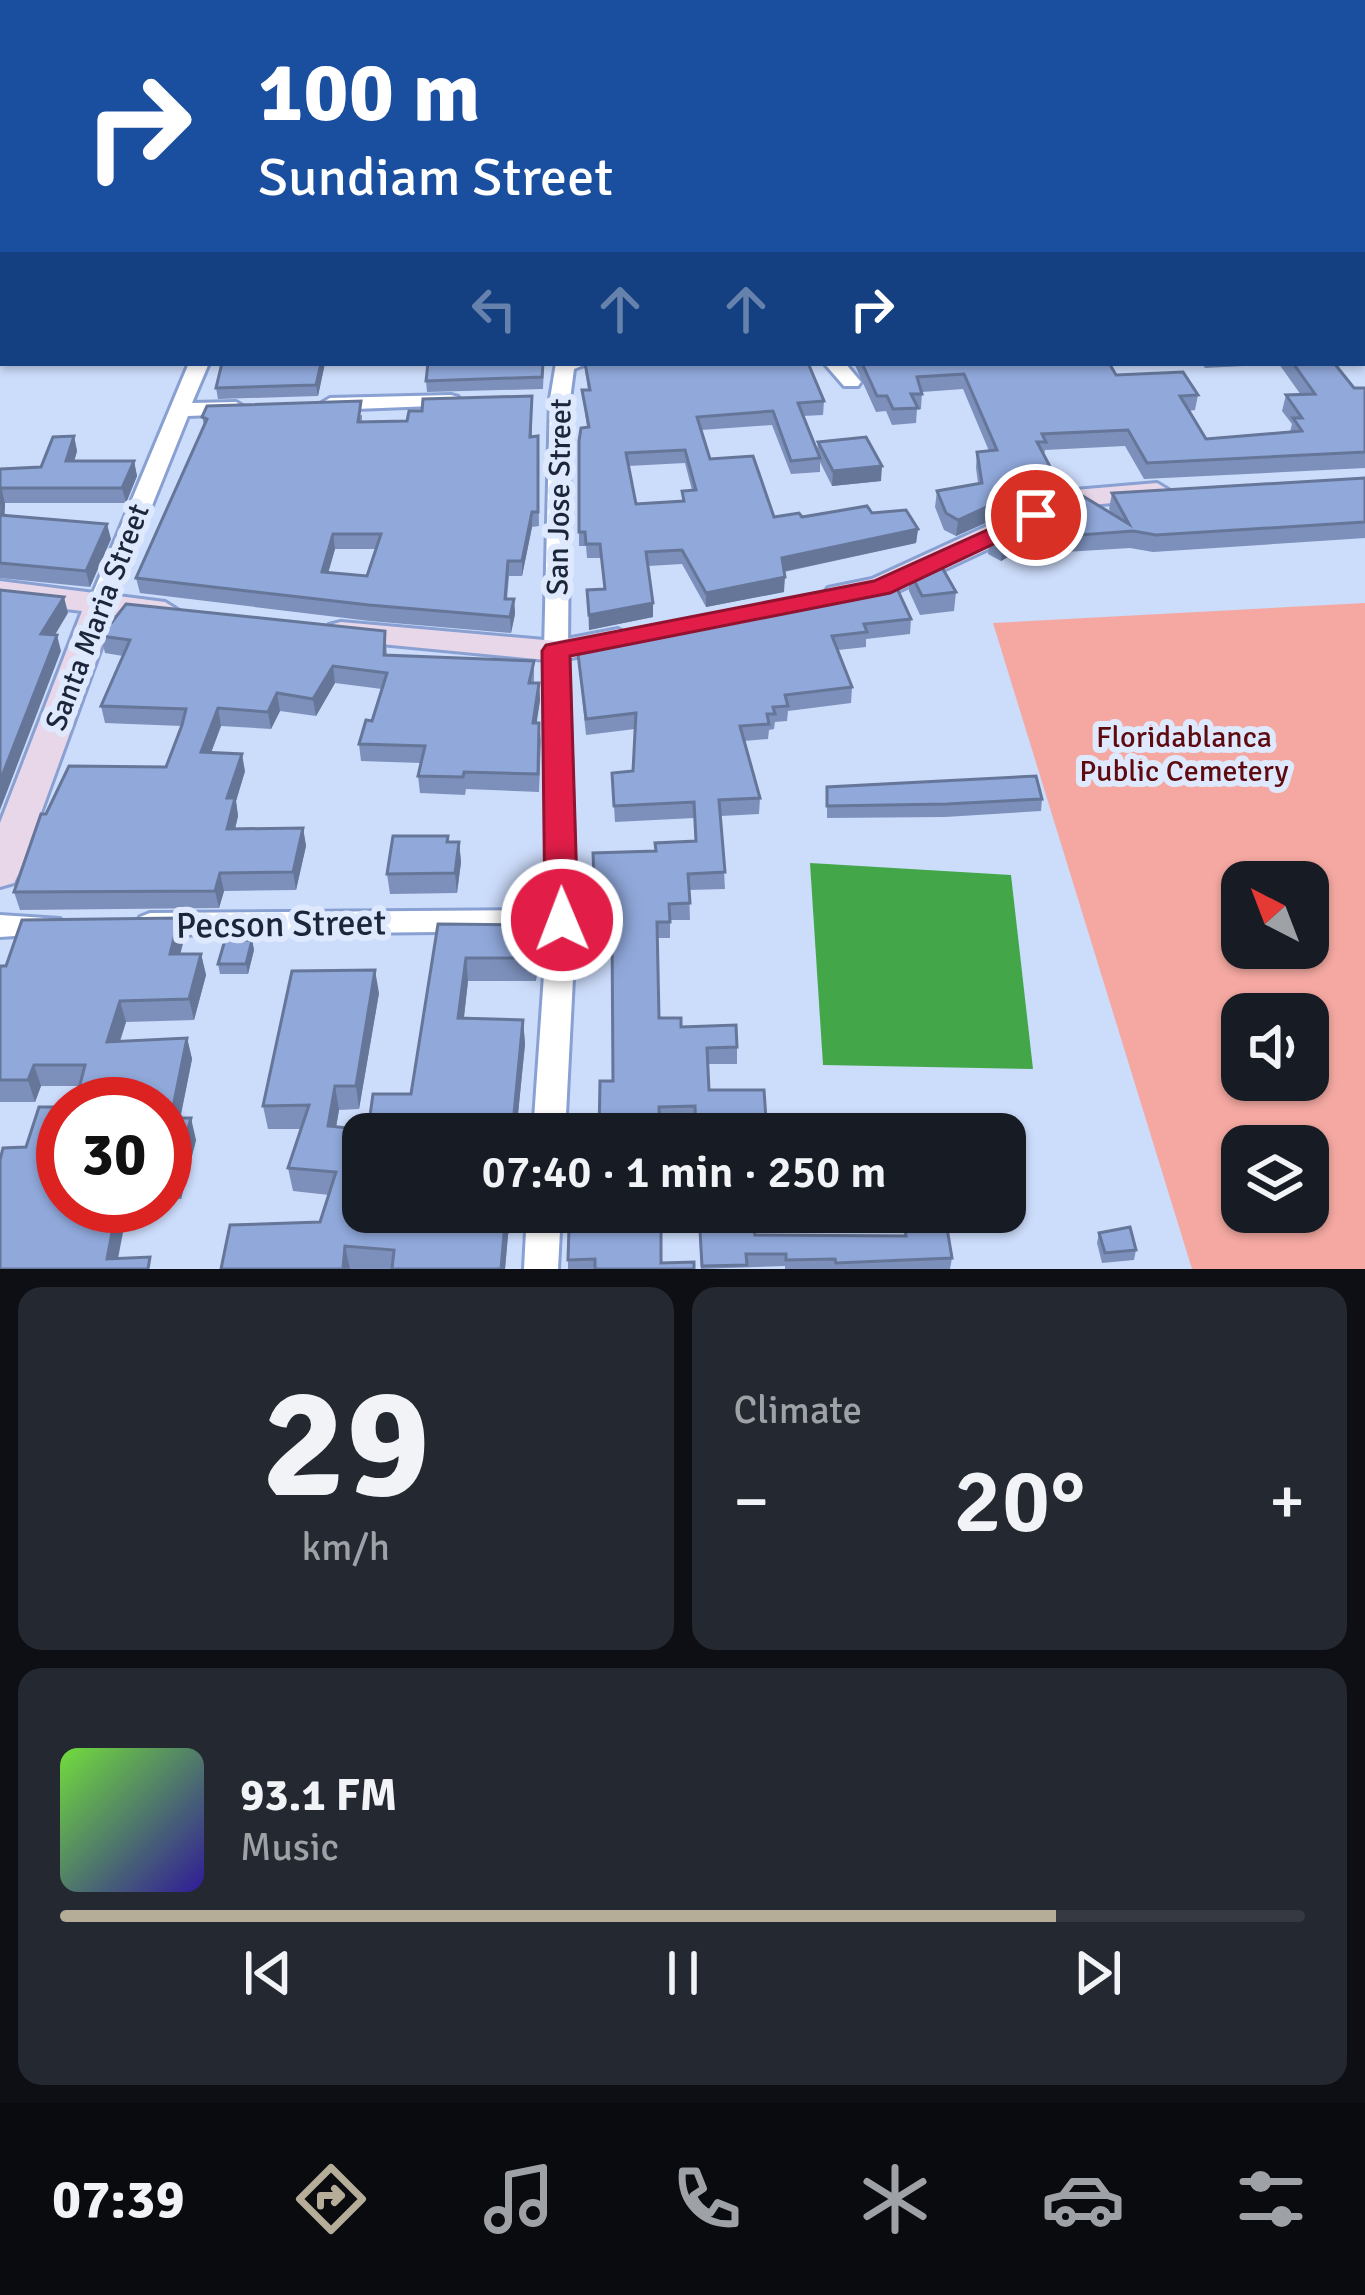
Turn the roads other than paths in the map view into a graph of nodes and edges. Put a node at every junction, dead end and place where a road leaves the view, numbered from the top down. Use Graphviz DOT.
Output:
graph roads {
  1 [pos="198,366"];
  2 [pos="564,366"];
  3 [pos="837,366"];
  4 [pos="851,382"];
  5 [pos="475,400"];
  6 [pos="309,405"];
  7 [pos="268,407"];
  8 [pos="178,410"];
  9 [pos="1186,490"];
  10 [pos="0,591"];
  11 [pos="812,601"];
  12 [pos="100,604"];
  13 [pos="190,615"];
  14 [pos="303,627"];
  15 [pos="649,633"];
  16 [pos="556,651"];
  17 [pos="0,873"];
  18 [pos="562,920"];
  19 [pos="70,925"];
  20 [pos="117,925"];
  21 [pos="0,926"];
  22 [pos="550,1113"];
  23 [pos="543,1233"];
  24 [pos="541,1269"];
  1 -- 8 [label="street, Santa Maria Street"];
  2 -- 16 [label="street, San Jose Street"];
  3 -- 4 [label="street"];
  5 -- 6 [label="street"];
  7 -- 8 [label="street"];
  8 -- 12 [label="street, Santa Maria Street"];
  9 -- 11 [label="street"];
  10 -- 12 [label="street"];
  12 -- 13 [label="street"];
  12 -- 17 [label="street, Santa Maria Street"];
  14 -- 16 [label="street"];
  15 -- 16 [label="street"];
  16 -- 18 [label="street, San Jose Street"];
  18 -- 20 [label="street, Pecson Street"];
  18 -- 22 [label="street, San Jose Street"];
  19 -- 21 [label="street"];
  23 -- 24 [label="street"];
}
